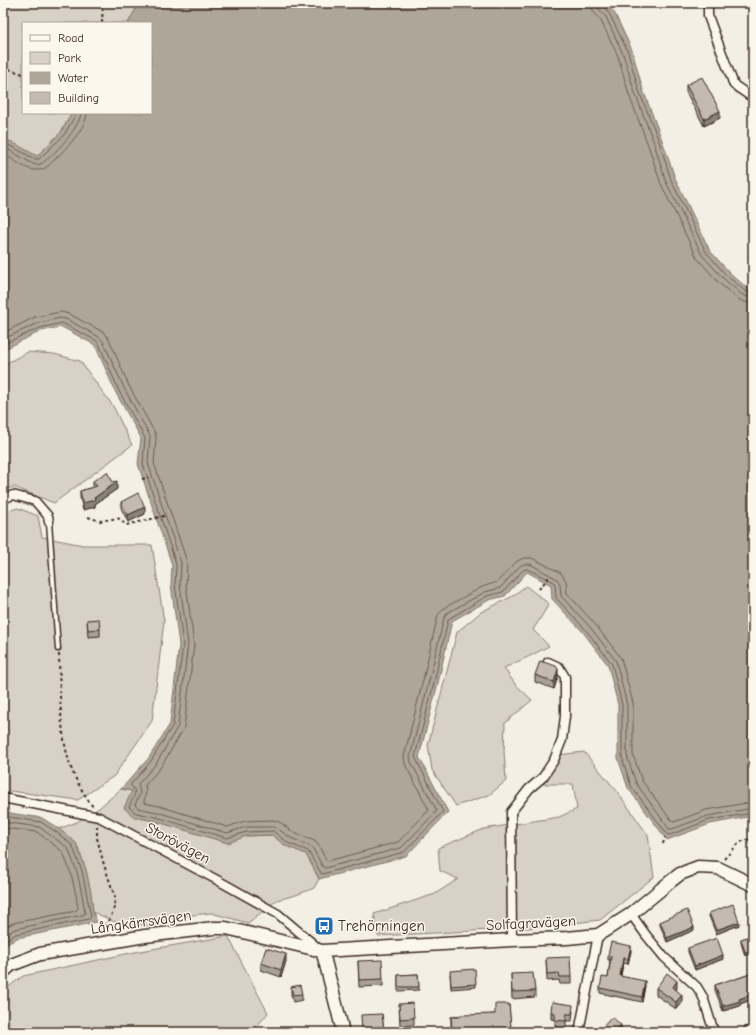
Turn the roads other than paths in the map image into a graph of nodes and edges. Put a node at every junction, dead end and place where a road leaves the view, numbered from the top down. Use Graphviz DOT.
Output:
graph roads {
  1 [pos="708,3"];
  2 [pos="753,98"];
  3 [pos="3,499"];
  4 [pos="49,522"];
  5 [pos="58,649"];
  6 [pos="548,662"];
  7 [pos="3,798"];
  8 [pos="753,885"];
  9 [pos="631,914"];
  10 [pos="598,935"];
  11 [pos="512,940"];
  12 [pos="286,943"];
  13 [pos="322,951"];
  14 [pos="3,972"];
  15 [pos="343,1032"];
  16 [pos="578,1032"];
  17 [pos="714,1032"];
  1 -- 2 [label="street"];
  3 -- 4 [label="street"];
  4 -- 5 [label="lane"];
  6 -- 11 [label="street"];
  7 -- 13 [label="street, Storövägen"];
  8 -- 9 [label="street, Solfagravägen"];
  9 -- 10 [label="street, Solfagravägen"];
  9 -- 17 [label="street"];
  10 -- 11 [label="street, Solfagravägen"];
  10 -- 16 [label="street"];
  11 -- 13 [label="street, Solfagravägen"];
  12 -- 13 [label="street, Solfagravägen"];
  12 -- 14 [label="street, Långkärrsvägen"];
  13 -- 15 [label="street"];
}
